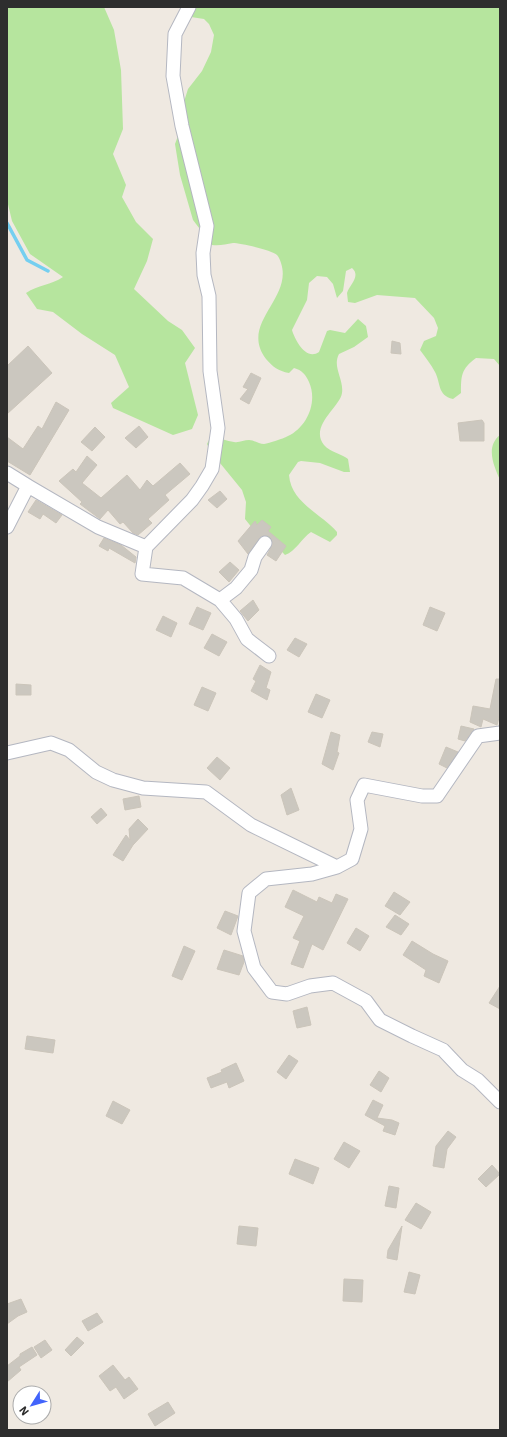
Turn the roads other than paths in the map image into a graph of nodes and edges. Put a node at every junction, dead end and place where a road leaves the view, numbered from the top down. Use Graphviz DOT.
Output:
graph roads {
  1 [pos="189,7"];
  2 [pos="7,472"];
  3 [pos="28,486"];
  4 [pos="7,527"];
  5 [pos="265,543"];
  6 [pos="146,547"];
  7 [pos="220,600"];
  8 [pos="270,656"];
  9 [pos="500,734"];
  10 [pos="7,753"];
  11 [pos="337,867"];
  12 [pos="500,1102"];
  1 -- 6 [label="street"];
  2 -- 3 [label="street"];
  3 -- 4 [label="street"];
  3 -- 6 [label="street"];
  5 -- 7 [label="street"];
  6 -- 7 [label="street"];
  7 -- 8 [label="street"];
  9 -- 11 [label="street"];
  10 -- 11 [label="street"];
  11 -- 12 [label="street"];
}
